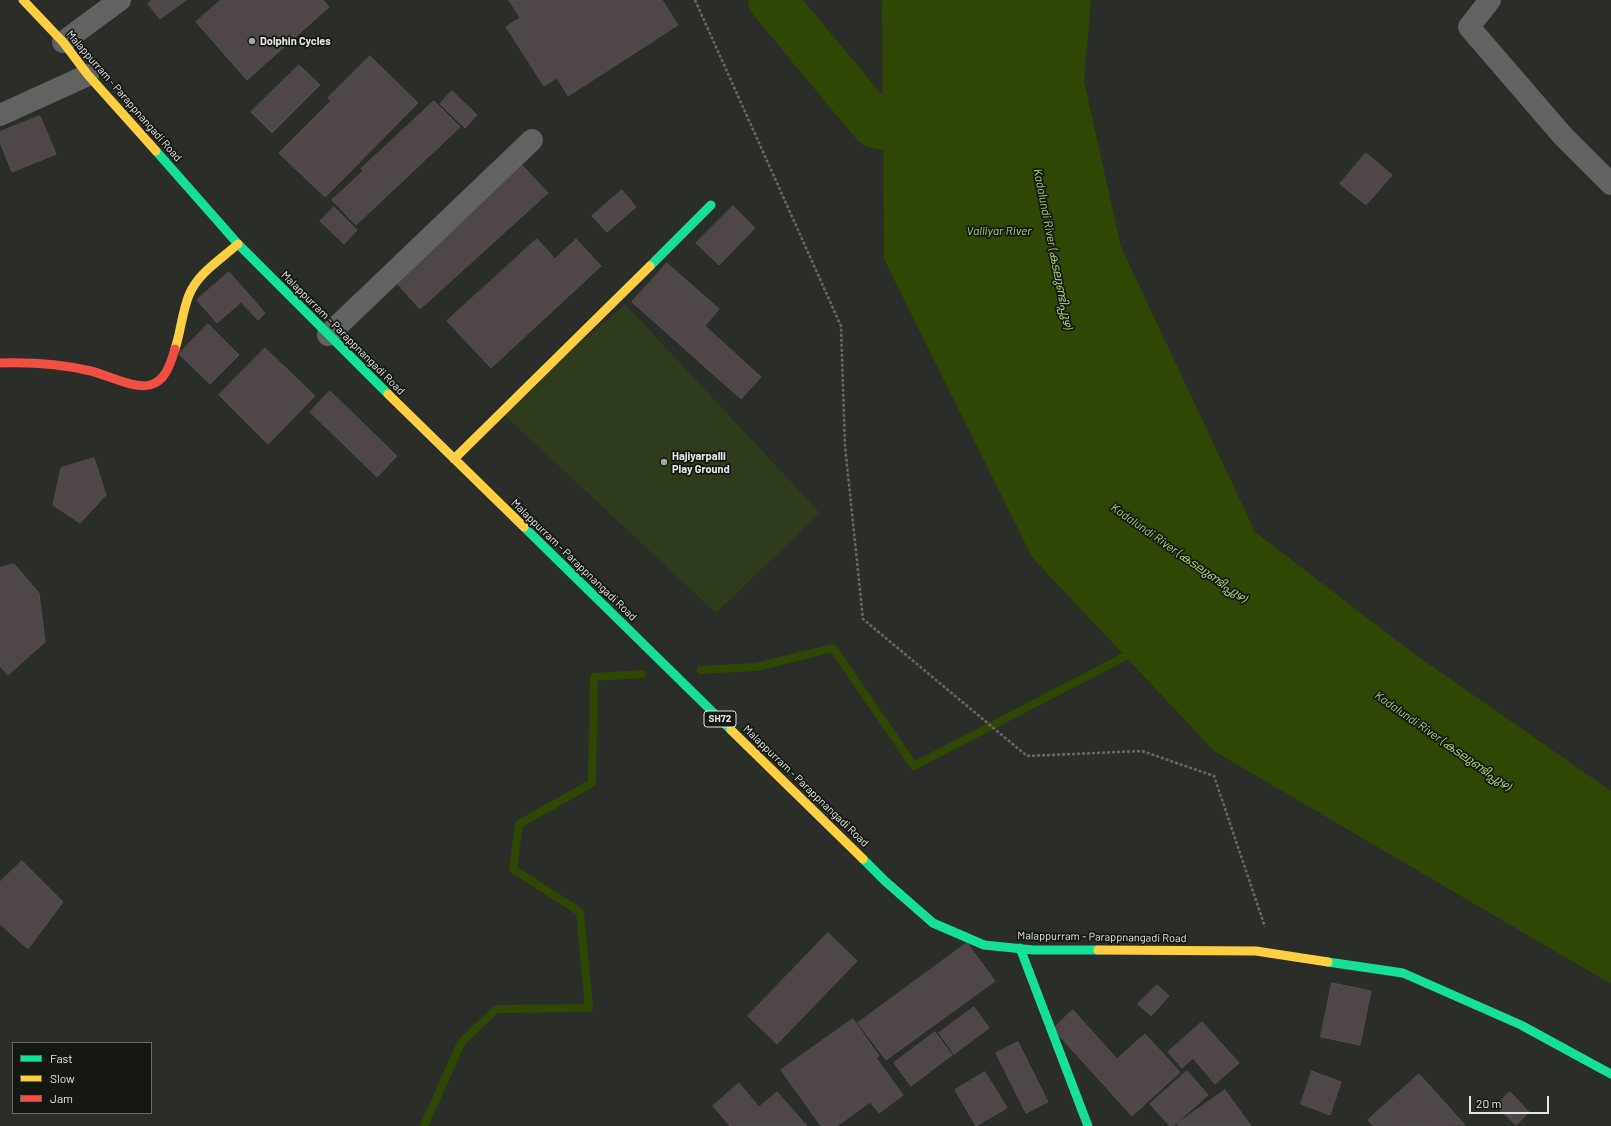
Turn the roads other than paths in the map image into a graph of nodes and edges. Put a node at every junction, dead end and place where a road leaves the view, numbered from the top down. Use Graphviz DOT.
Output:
graph roads {
  1 [pos="23,0"];
  2 [pos="120,0"];
  3 [pos="1490,0"];
  4 [pos="63,42"];
  5 [pos="88,75"];
  6 [pos="0,115"];
  7 [pos="532,140"];
  8 [pos="1611,184"];
  9 [pos="711,205"];
  10 [pos="238,244"];
  11 [pos="328,335"];
  12 [pos="0,363"];
  13 [pos="454,459"];
  14 [pos="1020,948"];
  15 [pos="1611,1074"];
  16 [pos="1088,1126"];
  1 -- 4 [label="main road, Malappurram - Parappnangadi Road / SH72"];
  2 -- 4 [label="street"];
  3 -- 8 [label="street"];
  4 -- 5 [label="main road, Malappurram - Parappnangadi Road / SH72"];
  5 -- 6 [label="street"];
  5 -- 10 [label="main road, Malappurram - Parappnangadi Road / SH72"];
  7 -- 11 [label="street"];
  9 -- 13 [label="main road"];
  10 -- 11 [label="main road, Malappurram - Parappnangadi Road / SH72"];
  10 -- 12 [label="main road"];
  11 -- 13 [label="main road, Malappurram - Parappnangadi Road / SH72"];
  13 -- 14 [label="main road, Malappurram - Parappnangadi Road / SH72"];
  14 -- 15 [label="main road, Malappurram - Parappnangadi Road / SH72"];
  14 -- 16 [label="main road"];
}
